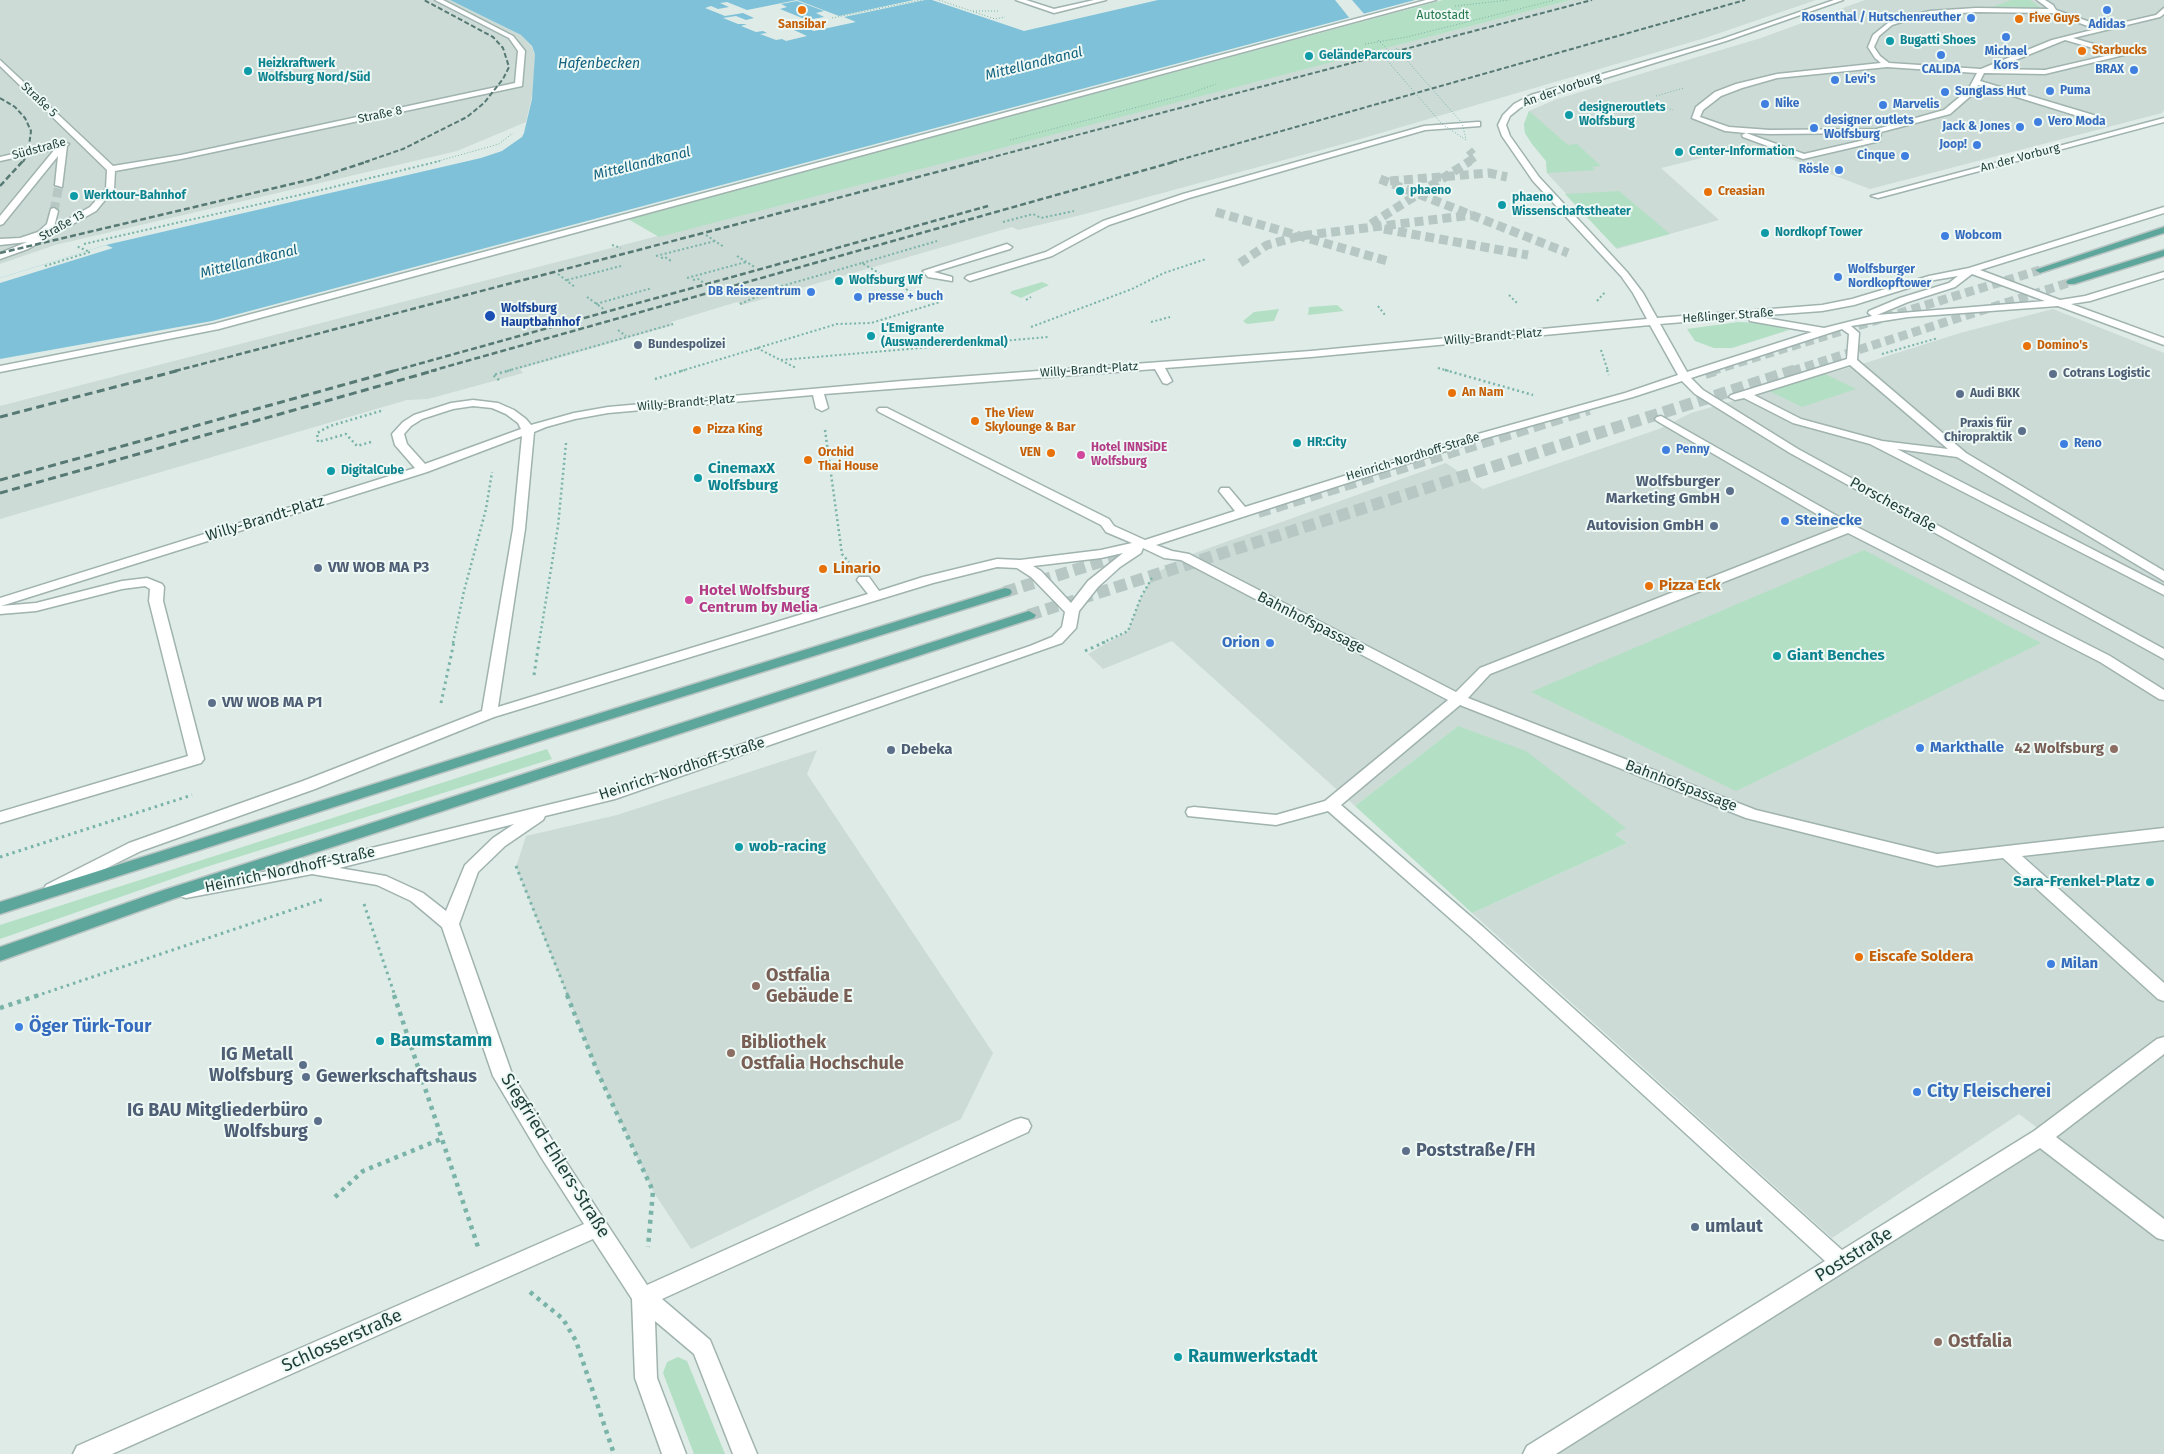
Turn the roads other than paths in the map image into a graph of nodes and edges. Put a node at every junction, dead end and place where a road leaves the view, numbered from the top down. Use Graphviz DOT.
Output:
graph roads {
  1 [pos="438,0"];
  2 [pos="1019,0"];
  3 [pos="1103,0"];
  4 [pos="1433,0"];
  5 [pos="1840,0"];
  6 [pos="2040,0"];
  7 [pos="2164,10"];
  8 [pos="2054,11"];
  9 [pos="2161,16"];
  10 [pos="2103,29"];
  11 [pos="2065,38"];
  12 [pos="1863,51"];
  13 [pos="1874,51"];
  14 [pos="0,62"];
  15 [pos="1887,65"];
  16 [pos="1982,71"];
  17 [pos="1976,82"];
  18 [pos="1728,84"];
  19 [pos="1738,86"];
  20 [pos="2097,119"];
  21 [pos="2164,120"];
  22 [pos="1489,125"];
  23 [pos="1728,129"];
  24 [pos="1877,131"];
  25 [pos="77,138"];
  26 [pos="63,144"];
  27 [pos="1389,147"];
  28 [pos="0,159"];
  29 [pos="111,169"];
  30 [pos="59,185"];
  31 [pos="1875,196"];
  32 [pos="54,210"];
  33 [pos="2164,210"];
  34 [pos="0,222"];
  35 [pos="2164,230"];
  36 [pos="0,242"];
  37 [pos="1007,247"];
  38 [pos="2164,253"];
  39 [pos="0,256"];
  40 [pos="1971,270"];
  41 [pos="2040,270"];
  42 [pos="2164,275"];
  43 [pos="949,278"];
  44 [pos="970,278"];
  45 [pos="2071,282"];
  46 [pos="2057,303"];
  47 [pos="1653,322"];
  48 [pos="1843,325"];
  49 [pos="1825,331"];
  50 [pos="2164,342"];
  51 [pos="1852,362"];
  52 [pos="1158,365"];
  53 [pos="0,369"];
  54 [pos="1684,377"];
  55 [pos="1167,381"];
  56 [pos="818,391"];
  57 [pos="822,408"];
  58 [pos="883,410"];
  59 [pos="1661,419"];
  60 [pos="528,430"];
  61 [pos="1874,442"];
  62 [pos="1962,454"];
  63 [pos="423,469"];
  64 [pos="1225,491"];
  65 [pos="1242,512"];
  66 [pos="1849,528"];
  67 [pos="1145,544"];
  68 [pos="1020,564"];
  69 [pos="2164,577"];
  70 [pos="864,580"];
  71 [pos="2164,591"];
  72 [pos="1005,592"];
  73 [pos="876,595"];
  74 [pos="0,602"];
  75 [pos="0,610"];
  76 [pos="1072,611"];
  77 [pos="1029,615"];
  78 [pos="2164,655"];
  79 [pos="2164,696"];
  80 [pos="1458,699"];
  81 [pos="489,714"];
  82 [pos="1331,805"];
  83 [pos="545,810"];
  84 [pos="1194,812"];
  85 [pos="0,818"];
  86 [pos="2164,834"];
  87 [pos="2007,852"];
  88 [pos="310,869"];
  89 [pos="39,896"];
  90 [pos="167,896"];
  91 [pos="0,908"];
  92 [pos="450,924"];
  93 [pos="0,954"];
  94 [pos="2164,994"];
  95 [pos="2164,1044"];
  96 [pos="1021,1126"];
  97 [pos="2041,1137"];
  98 [pos="598,1227"];
  99 [pos="2164,1231"];
  100 [pos="1842,1264"];
  101 [pos="643,1298"];
  102 [pos="86,1454"];
  103 [pos="674,1454"];
  104 [pos="745,1454"];
  105 [pos="1536,1454"];
  1 -- 29 [label="street, Straße 8"];
  2 -- 3 [label="street"];
  4 -- 53 [label="street"];
  5 -- 22 [label="street, An der Vorburg"];
  6 -- 8 [label="street"];
  7 -- 9 [label="street"];
  8 -- 10 [label="street"];
  8 -- 13 [label="street"];
  9 -- 10 [label="street"];
  10 -- 11 [label="street"];
  11 -- 16 [label="street"];
  11 -- 16 [label="street"];
  12 -- 13 [label="street"];
  13 -- 15 [label="street"];
  14 -- 25 [label="street, Straße 5"];
  15 -- 16 [label="street"];
  15 -- 19 [label="street"];
  16 -- 17 [label="street"];
  17 -- 20 [label="street"];
  17 -- 24 [label="street"];
  18 -- 19 [label="street"];
  19 -- 23 [label="street"];
  21 -- 31 [label="street, An der Vorburg"];
  22 -- 27 [label="street"];
  22 -- 44 [label="street"];
  22 -- 47 [label="street"];
  23 -- 24 [label="street"];
  23 -- 24 [label="street"];
  25 -- 26 [label="street, Südstraße"];
  25 -- 29 [label="street"];
  26 -- 28 [label="street, Südstraße"];
  26 -- 30 [label="street"];
  26 -- 34 [label="street"];
  29 -- 39 [label="street, Straße 13"];
  32 -- 36 [label="street, Straße 13"];
  33 -- 40 [label="street, Heßlinger Straße"];
  35 -- 41 [label="main road"];
  37 -- 43 [label="street"];
  38 -- 45 [label="main road"];
  40 -- 46 [label="street, Heßlinger Straße"];
  40 -- 47 [label="street, Heßlinger Straße"];
  40 -- 48 [label="street, Heßlinger Straße"];
  42 -- 46 [label="street, Heßlinger Straße"];
  46 -- 48 [label="street, Heßlinger Straße"];
  46 -- 50 [label="street"];
  47 -- 49 [label="street, Heßlinger Straße"];
  47 -- 52 [label="street, Willy-Brandt-Platz"];
  47 -- 54 [label="street, Porschestraße"];
  48 -- 49 [label="street, Heßlinger Straße"];
  48 -- 51 [label="street"];
  49 -- 54 [label="street, Heßlinger Straße"];
  51 -- 61 [label="street"];
  51 -- 62 [label="street"];
  52 -- 55 [label="street"];
  52 -- 56 [label="street, Willy-Brandt-Platz"];
  54 -- 65 [label="street, Heinrich-Nordhoff-Straße"];
  54 -- 78 [label="street, Porschestraße"];
  56 -- 57 [label="street"];
  56 -- 60 [label="street, Willy-Brandt-Platz"];
  58 -- 67 [label="street, Bahnhofspassage"];
  59 -- 66 [label="street"];
  60 -- 63 [label="street, Willy-Brandt-Platz"];
  60 -- 63 [label="street"];
  60 -- 81 [label="street"];
  61 -- 62 [label="street"];
  61 -- 71 [label="street"];
  62 -- 69 [label="street"];
  63 -- 74 [label="street, Willy-Brandt-Platz"];
  64 -- 65 [label="street"];
  65 -- 67 [label="street, Heinrich-Nordhoff-Straße"];
  66 -- 79 [label="street"];
  66 -- 80 [label="street"];
  67 -- 68 [label="street, Heinrich-Nordhoff-Straße"];
  67 -- 76 [label="street, Heinrich-Nordhoff-Straße"];
  67 -- 80 [label="street, Bahnhofspassage"];
  68 -- 73 [label="street, Heinrich-Nordhoff-Straße"];
  68 -- 76 [label="street"];
  70 -- 73 [label="street"];
  72 -- 89 [label="main road, Heinrich-Nordhoff-Straße"];
  73 -- 81 [label="street, Heinrich-Nordhoff-Straße"];
  75 -- 85 [label="street"];
  76 -- 83 [label="street, Heinrich-Nordhoff-Straße"];
  77 -- 90 [label="main road, Heinrich-Nordhoff-Straße"];
  80 -- 82 [label="street"];
  80 -- 87 [label="street, Bahnhofspassage"];
  81 -- 89 [label="street, Heinrich-Nordhoff-Straße"];
  82 -- 84 [label="street"];
  82 -- 100 [label="street"];
  83 -- 88 [label="street, Heinrich-Nordhoff-Straße"];
  83 -- 92 [label="street"];
  86 -- 87 [label="street"];
  87 -- 94 [label="street"];
  88 -- 90 [label="street, Heinrich-Nordhoff-Straße"];
  88 -- 92 [label="street"];
  89 -- 91 [label="main road, Heinrich-Nordhoff-Straße"];
  90 -- 93 [label="main road, Heinrich-Nordhoff-Straße"];
  92 -- 98 [label="street, Siegfried-Ehlers-Straße"];
  95 -- 97 [label="street, Poststraße"];
  96 -- 101 [label="street"];
  97 -- 99 [label="street"];
  97 -- 100 [label="street, Poststraße"];
  98 -- 101 [label="street, Siegfried-Ehlers-Straße"];
  98 -- 102 [label="street, Schlosserstraße"];
  100 -- 105 [label="street, Poststraße"];
  101 -- 103 [label="street"];
  101 -- 104 [label="street, Siegfried-Ehlers-Straße"];
}
